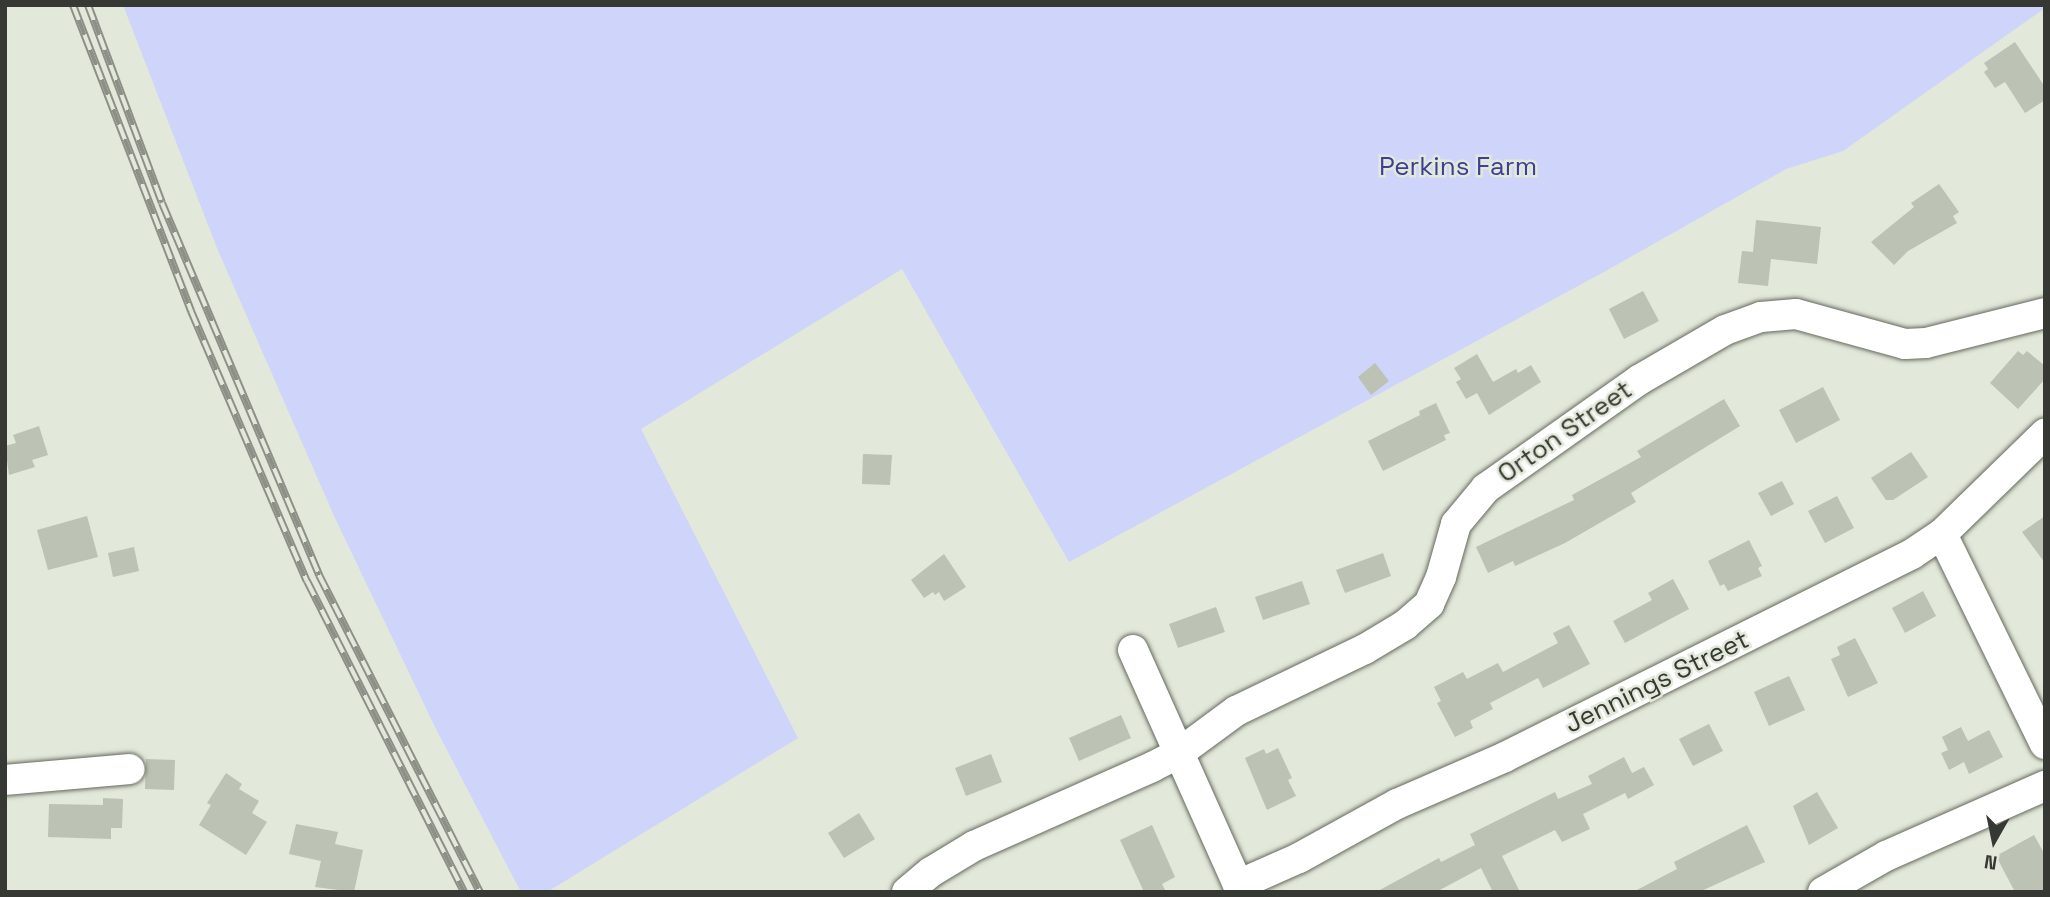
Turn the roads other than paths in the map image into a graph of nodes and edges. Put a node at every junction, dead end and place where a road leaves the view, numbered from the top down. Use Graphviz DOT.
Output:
graph roads {
  1 [pos="2045,313"];
  2 [pos="2045,434"];
  3 [pos="1942,534"];
  4 [pos="1133,650"];
  5 [pos="2035,699"];
  6 [pos="2045,744"];
  7 [pos="1179,753"];
  8 [pos="130,769"];
  9 [pos="5,780"];
  10 [pos="2045,786"];
  11 [pos="1240,888"];
  12 [pos="907,892"];
  13 [pos="1823,892"];
  1 -- 7 [label="street, Orton Street"];
  2 -- 3 [label="street, Jennings Street"];
  3 -- 5 [label="street"];
  3 -- 11 [label="street, Jennings Street"];
  4 -- 7 [label="street"];
  5 -- 6 [label="street"];
  7 -- 11 [label="street"];
  7 -- 12 [label="street, Orton Street"];
  8 -- 9 [label="street"];
  10 -- 13 [label="street"];
}
